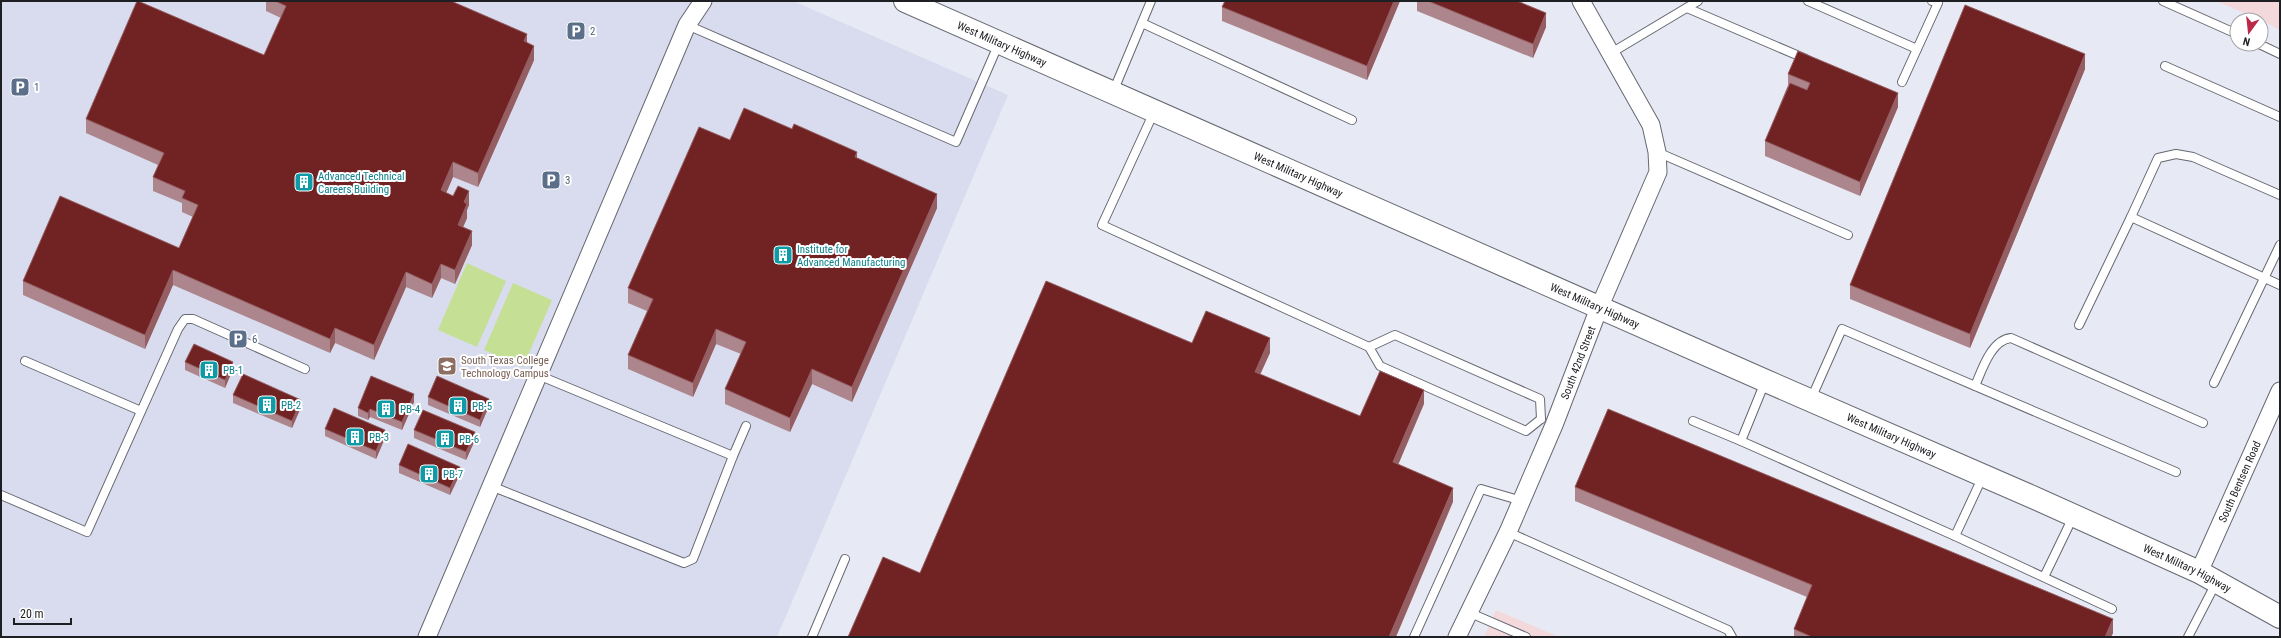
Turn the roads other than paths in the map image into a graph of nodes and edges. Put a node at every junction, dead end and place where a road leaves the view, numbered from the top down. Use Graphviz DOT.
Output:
graph roads {
  1 [pos="703,1"];
  2 [pos="905,1"];
  3 [pos="1151,1"];
  4 [pos="1581,1"];
  5 [pos="1698,1"];
  6 [pos="1808,1"];
  7 [pos="1932,1"];
  8 [pos="2163,1"];
  9 [pos="931,6"];
  10 [pos="1687,8"];
  11 [pos="1142,23"];
  12 [pos="687,25"];
  13 [pos="2229,30"];
  14 [pos="1000,43"];
  15 [pos="1917,48"];
  16 [pos="2269,49"];
  17 [pos="1611,53"];
  18 [pos="2280,54"];
  19 [pos="1817,64"];
  20 [pos="2165,66"];
  21 [pos="1902,82"];
  22 [pos="1113,93"];
  23 [pos="1155,111"];
  24 [pos="2280,117"];
  25 [pos="1352,120"];
  26 [pos="1658,152"];
  27 [pos="2280,195"];
  28 [pos="2131,216"];
  29 [pos="1848,235"];
  30 [pos="2280,245"];
  31 [pos="2263,277"];
  32 [pos="2280,285"];
  33 [pos="1599,308"];
  34 [pos="2079,325"];
  35 [pos="1369,347"];
  36 [pos="25,361"];
  37 [pos="305,369"];
  38 [pos="538,376"];
  39 [pos="1766,381"];
  40 [pos="2214,383"];
  41 [pos="1975,386"];
  42 [pos="2280,391"];
  43 [pos="1811,400"];
  44 [pos="141,411"];
  45 [pos="1693,421"];
  46 [pos="1547,422"];
  47 [pos="2203,423"];
  48 [pos="746,426"];
  49 [pos="1741,441"];
  50 [pos="733,456"];
  51 [pos="2176,472"];
  52 [pos="1983,475"];
  53 [pos="491,486"];
  54 [pos="1,495"];
  55 [pos="1522,500"];
  56 [pos="2074,515"];
  57 [pos="1508,532"];
  58 [pos="1955,536"];
  59 [pos="845,559"];
  60 [pos="2044,577"];
  61 [pos="2208,577"];
  62 [pos="2112,609"];
  63 [pos="1468,612"];
  64 [pos="2280,617"];
  65 [pos="427,637"];
  66 [pos="812,637"];
  67 [pos="1414,637"];
  68 [pos="1457,637"];
  69 [pos="1526,637"];
  70 [pos="1732,637"];
  71 [pos="2188,637"];
  1 -- 12 [label="street"];
  2 -- 9 [label="main road, West Military Highway"];
  3 -- 11 [label="lane"];
  4 -- 17 [label="street, South 42nd Street"];
  5 -- 10 [label="lane"];
  6 -- 15 [label="lane"];
  7 -- 15 [label="lane"];
  8 -- 13 [label="lane"];
  9 -- 14 [label="main road, West Military Highway"];
  10 -- 17 [label="lane"];
  10 -- 19 [label="lane"];
  11 -- 22 [label="lane"];
  11 -- 25 [label="lane"];
  12 -- 14 [label="lane"];
  12 -- 38 [label="street"];
  14 -- 22 [label="main road, West Military Highway"];
  15 -- 21 [label="lane"];
  16 -- 18 [label="lane"];
  17 -- 26 [label="street, South 42nd Street"];
  20 -- 24 [label="lane"];
  22 -- 23 [label="main road, West Military Highway"];
  23 -- 33 [label="main road, West Military Highway"];
  23 -- 35 [label="lane"];
  26 -- 29 [label="lane"];
  26 -- 33 [label="street, South 42nd Street"];
  27 -- 28 [label="lane"];
  28 -- 31 [label="lane"];
  28 -- 34 [label="lane"];
  30 -- 31 [label="lane"];
  31 -- 32 [label="lane"];
  31 -- 40 [label="lane"];
  33 -- 39 [label="main road, West Military Highway"];
  33 -- 46 [label="street, South 42nd Street"];
  35 -- 46 [label="lane"];
  35 -- 46 [label="lane"];
  36 -- 44 [label="lane"];
  37 -- 44 [label="lane"];
  38 -- 50 [label="lane"];
  38 -- 53 [label="street"];
  39 -- 43 [label="main road, West Military Highway"];
  39 -- 49 [label="lane"];
  41 -- 43 [label="lane"];
  41 -- 47 [label="lane"];
  41 -- 51 [label="lane"];
  42 -- 61 [label="street, South Bentsen Road"];
  43 -- 52 [label="main road, West Military Highway"];
  44 -- 54 [label="lane"];
  45 -- 49 [label="lane"];
  46 -- 55 [label="street, South 42nd Street"];
  48 -- 50 [label="lane"];
  49 -- 58 [label="lane"];
  50 -- 53 [label="lane"];
  52 -- 56 [label="main road, West Military Highway"];
  52 -- 58 [label="lane"];
  53 -- 65 [label="street"];
  55 -- 57 [label="street, South 42nd Street"];
  55 -- 67 [label="lane"];
  56 -- 60 [label="lane"];
  56 -- 61 [label="main road, West Military Highway"];
  57 -- 63 [label="street, South 42nd Street"];
  57 -- 70 [label="lane"];
  58 -- 60 [label="lane"];
  59 -- 66 [label="lane"];
  60 -- 62 [label="lane"];
  61 -- 64 [label="main road, West Military Highway"];
  61 -- 71 [label="lane"];
  63 -- 68 [label="street, South 42nd Street"];
  63 -- 69 [label="lane"];
}
